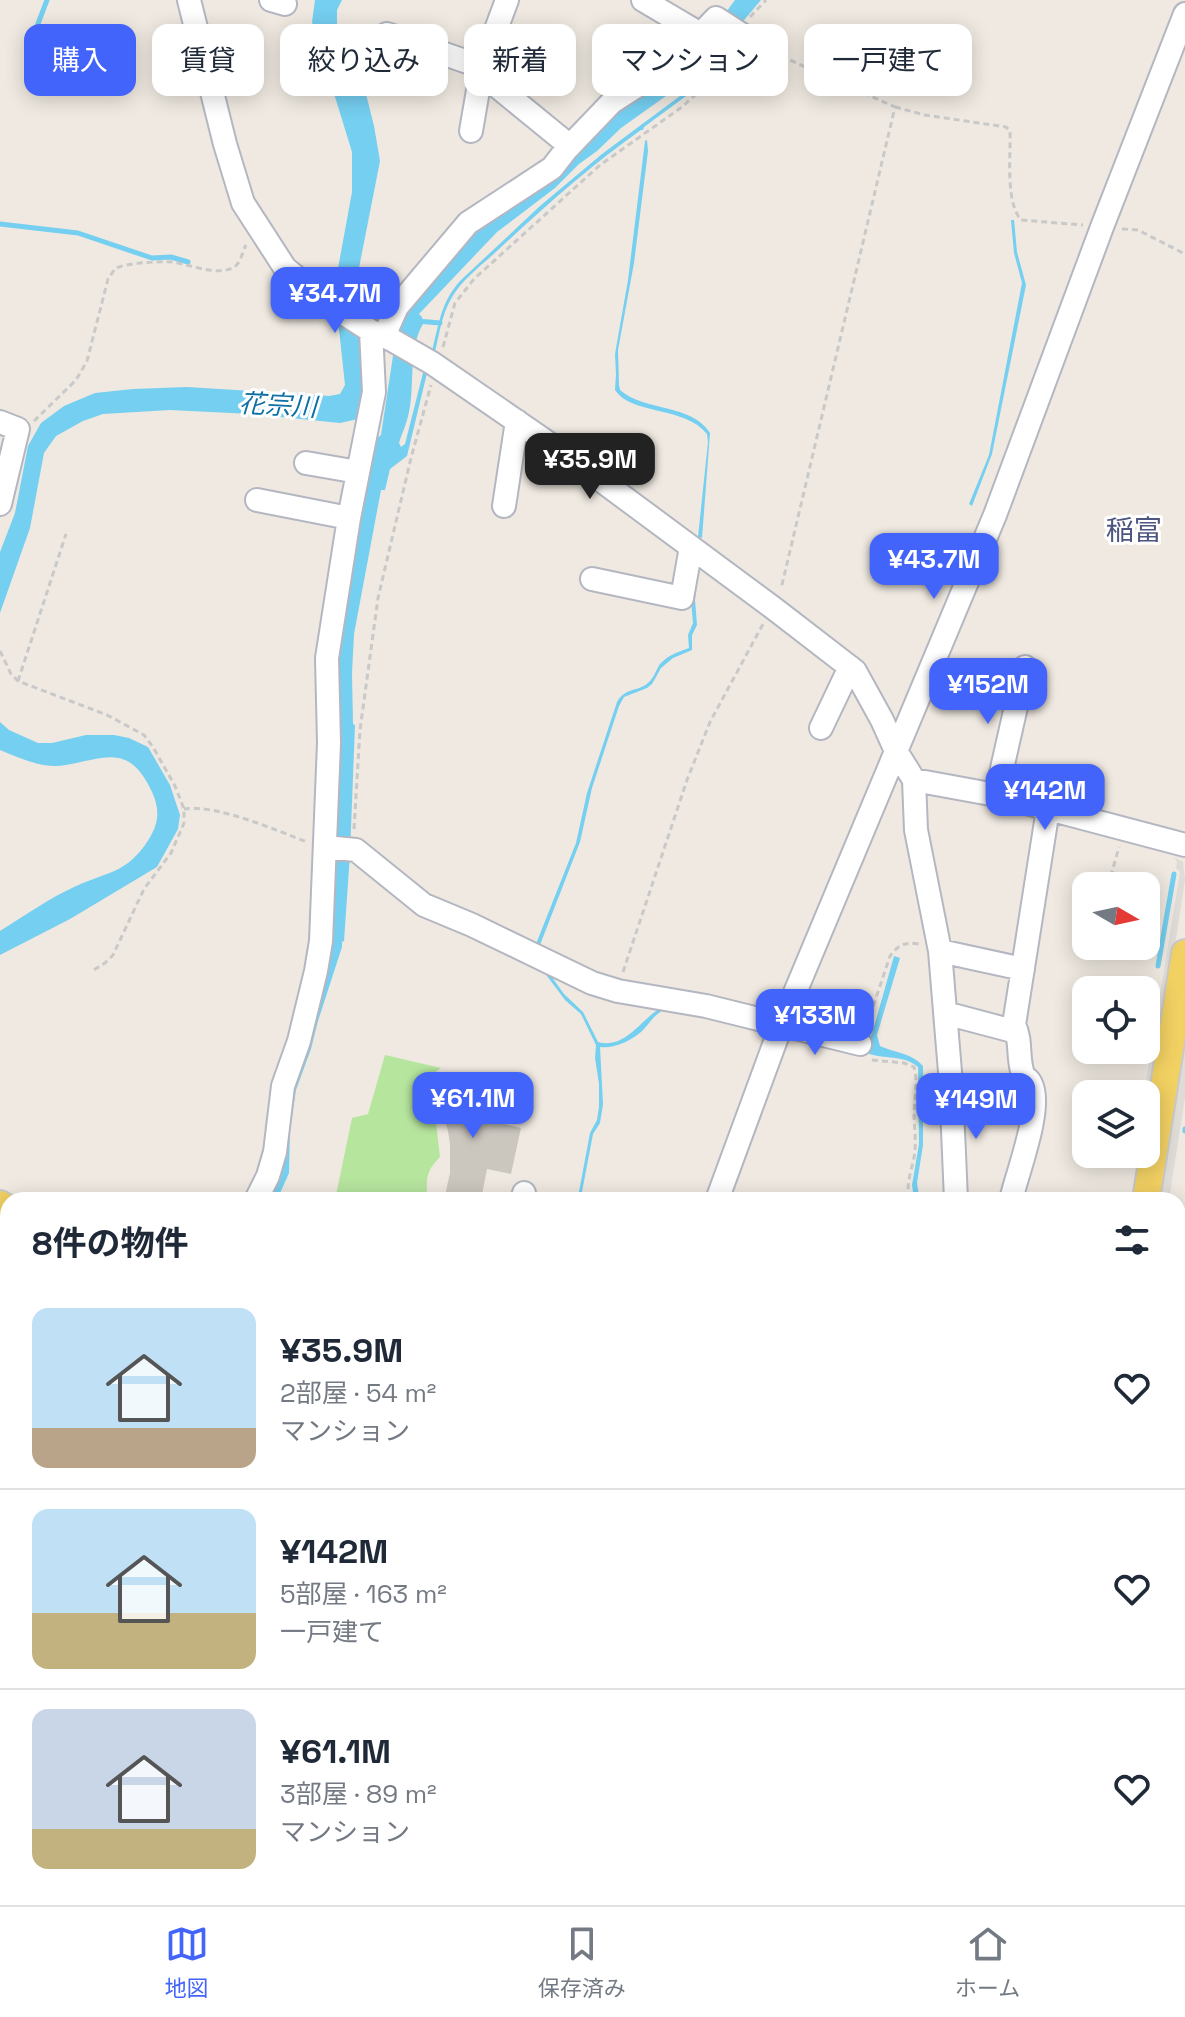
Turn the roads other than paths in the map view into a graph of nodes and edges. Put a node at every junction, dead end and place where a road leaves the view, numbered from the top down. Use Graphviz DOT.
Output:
graph roads {
  1 [pos="189,0"];
  2 [pos="507,0"];
  3 [pos="643,0"];
  4 [pos="1185,14"];
  5 [pos="498,24"];
  6 [pos="477,96"];
  7 [pos="509,96"];
  8 [pos="471,131"];
  9 [pos="570,146"];
  10 [pos="378,333"];
  11 [pos="517,421"];
  12 [pos="9,426"];
  13 [pos="306,463"];
  14 [pos="358,472"];
  15 [pos="257,500"];
  16 [pos="0,504"];
  17 [pos="504,506"];
  18 [pos="349,518"];
  19 [pos="691,547"];
  20 [pos="592,579"];
  21 [pos="850,667"];
  22 [pos="1025,667"];
  23 [pos="821,728"];
  24 [pos="896,751"];
  25 [pos="914,780"];
  26 [pos="996,795"];
  27 [pos="1048,809"];
  28 [pos="1185,845"];
  29 [pos="326,847"];
  30 [pos="940,949"];
  31 [pos="1185,953"];
  32 [pos="1023,969"];
  33 [pos="945,1013"];
  34 [pos="1179,1023"];
  35 [pos="1014,1025"];
  36 [pos="781,1026"];
  37 [pos="860,1044"];
  38 [pos="260,1192"];
  39 [pos="720,1192"];
  40 [pos="956,1192"];
  41 [pos="1013,1192"];
  42 [pos="1147,1192"];
  1 -- 10 [label="street"];
  2 -- 5 [label="street"];
  3 -- 9 [label="street"];
  4 -- 24 [label="street"];
  6 -- 8 [label="street"];
  7 -- 9 [label="street"];
  9 -- 10 [label="street"];
  10 -- 11 [label="street"];
  10 -- 14 [label="street"];
  11 -- 17 [label="street"];
  11 -- 19 [label="street"];
  12 -- 16 [label="street"];
  13 -- 14 [label="street"];
  14 -- 18 [label="street"];
  15 -- 18 [label="street"];
  18 -- 29 [label="street"];
  19 -- 20 [label="street"];
  19 -- 21 [label="street"];
  21 -- 23 [label="street"];
  21 -- 24 [label="street"];
  22 -- 26 [label="street"];
  24 -- 25 [label="street"];
  24 -- 36 [label="street"];
  25 -- 26 [label="street"];
  25 -- 30 [label="street"];
  26 -- 27 [label="street"];
  27 -- 28 [label="street"];
  27 -- 32 [label="street"];
  29 -- 36 [label="street"];
  29 -- 38 [label="street"];
  30 -- 32 [label="street"];
  30 -- 33 [label="street"];
  31 -- 34 [label="main road"];
  32 -- 35 [label="street"];
  33 -- 35 [label="street"];
  33 -- 40 [label="street"];
  34 -- 42 [label="main road"];
  35 -- 41 [label="street"];
  36 -- 37 [label="street"];
  36 -- 39 [label="street"];
}
